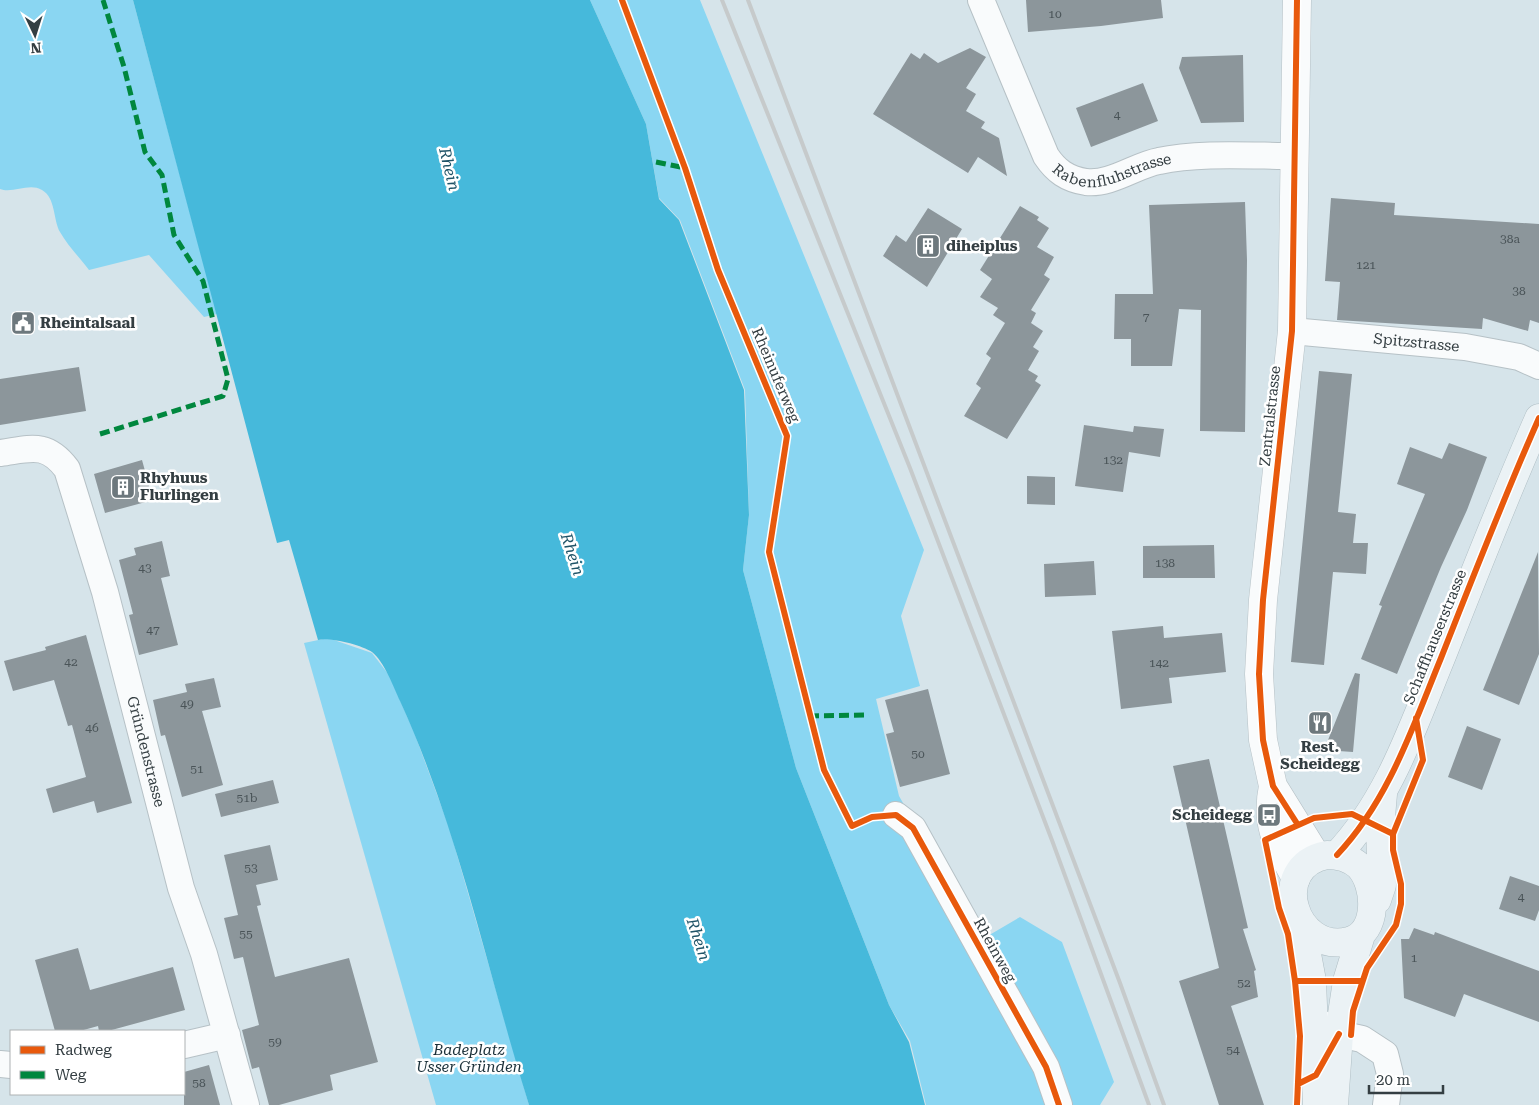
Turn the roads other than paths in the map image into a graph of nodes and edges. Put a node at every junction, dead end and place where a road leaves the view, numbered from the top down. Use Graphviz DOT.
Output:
graph roads {
  1 [pos="981,0"];
  2 [pos="1297,0"];
  3 [pos="1294,156"];
  4 [pos="1292,331"];
  5 [pos="1539,366"];
  6 [pos="1539,418"];
  7 [pos="0,453"];
  8 [pos="1273,786"];
  9 [pos="1384,792"];
  10 [pos="896,815"];
  11 [pos="1327,856"];
  12 [pos="1296,878"];
  13 [pos="1372,909"];
  14 [pos="1301,922"];
  15 [pos="1361,935"];
  16 [pos="1315,1019"];
  17 [pos="1339,1034"];
  18 [pos="227,1035"];
  19 [pos="185,1045"];
  20 [pos="246,1105"];
  21 [pos="1059,1105"];
  22 [pos="1317,1105"];
  23 [pos="1334,1105"];
  24 [pos="1386,1105"];
  1 -- 3 [label="street, Rabenfluhstrasse"];
  2 -- 3 [label="street, Zentralstrasse"];
  3 -- 4 [label="street, Zentralstrasse"];
  4 -- 5 [label="street, Spitzstrasse"];
  4 -- 8 [label="street, Zentralstrasse"];
  6 -- 9 [label="main road, Schaffhauserstrasse"];
  7 -- 18 [label="street, Gründenstrasse"];
  8 -- 11 [label="street, Zentralstrasse"];
  8 -- 12 [label="street, Zentralstrasse"];
  9 -- 11 [label="main road, Schaffhauserstrasse"];
  9 -- 13 [label="main road, Schaffhauserstrasse"];
  10 -- 21 [label="street, Rheinweg"];
  11 -- 12 [label="main road"];
  11 -- 13 [label="main road"];
  12 -- 14 [label="main road"];
  13 -- 15 [label="main road"];
  14 -- 15 [label="main road"];
  14 -- 16 [label="main road"];
  15 -- 17 [label="main road"];
  16 -- 17 [label="street"];
  16 -- 22 [label="main road"];
  17 -- 23 [label="main road"];
  17 -- 24 [label="street"];
  18 -- 19 [label="street"];
  18 -- 20 [label="street, Gründenstrasse"];
}
